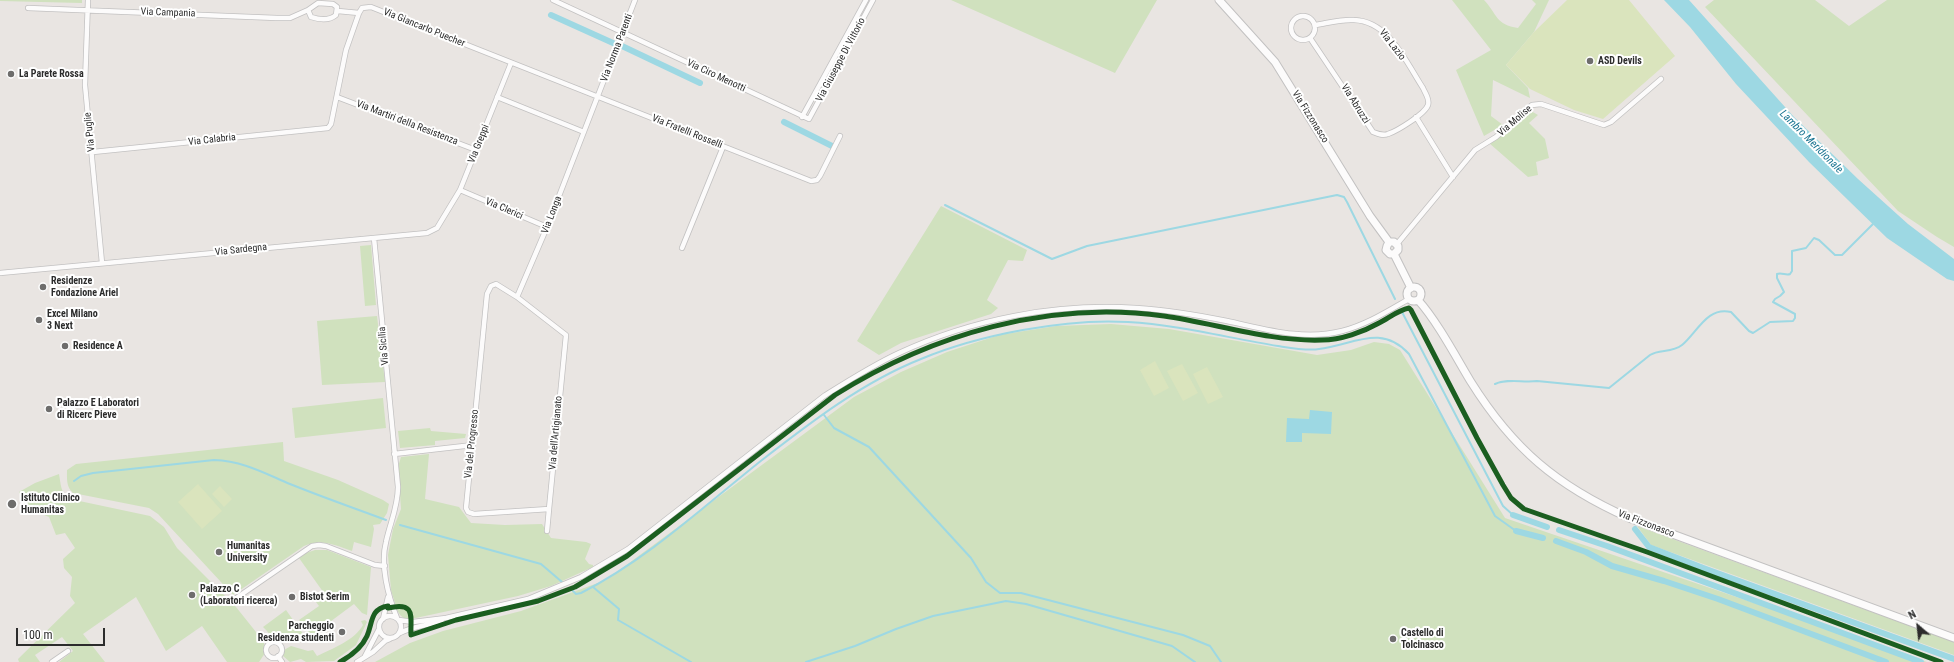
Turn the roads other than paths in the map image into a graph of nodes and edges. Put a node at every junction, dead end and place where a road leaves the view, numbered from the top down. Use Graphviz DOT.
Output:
graph roads {
  1 [pos="88,0"];
  2 [pos="553,0"];
  3 [pos="635,0"];
  4 [pos="866,0"];
  5 [pos="873,0"];
  6 [pos="1219,0"];
  7 [pos="28,8"];
  8 [pos="87,10"];
  9 [pos="308,10"];
  10 [pos="338,11"];
  11 [pos="359,13"];
  12 [pos="1315,25"];
  13 [pos="623,32"];
  14 [pos="1310,38"];
  15 [pos="511,63"];
  16 [pos="1661,79"];
  17 [pos="337,97"];
  18 [pos="497,97"];
  19 [pos="598,97"];
  20 [pos="802,116"];
  21 [pos="1416,117"];
  22 [pos="809,119"];
  23 [pos="584,132"];
  24 [pos="840,136"];
  25 [pos="724,147"];
  26 [pos="476,150"];
  27 [pos="93,152"];
  28 [pos="1453,178"];
  29 [pos="460,190"];
  30 [pos="547,228"];
  31 [pos="374,238"];
  32 [pos="1390,242"];
  33 [pos="1397,244"];
  34 [pos="682,248"];
  35 [pos="1394,254"];
  36 [pos="102,263"];
  37 [pos="0,273"];
  38 [pos="1411,288"];
  39 [pos="517,297"];
  40 [pos="1406,300"];
  41 [pos="1418,300"];
  42 [pos="473,445"];
  43 [pos="394,454"];
  44 [pos="549,509"];
  45 [pos="547,531"];
  46 [pos="385,566"];
  47 [pos="388,597"];
  48 [pos="232,601"];
  49 [pos="446,618"];
  50 [pos="383,619"];
  51 [pos="398,619"];
  52 [pos="379,629"];
  53 [pos="399,634"];
  54 [pos="393,638"];
  55 [pos="1954,638"];
  56 [pos="68,651"];
  57 [pos="278,656"];
  58 [pos="364,657"];
  59 [pos="52,662"];
  60 [pos="282,662"];
  61 [pos="357,662"];
  1 -- 8 [label="street, Via Puglie"];
  2 -- 13 [label="street, Via Ciro Menotti"];
  3 -- 13 [label="street, Via Norma Parenti"];
  4 -- 20 [label="street, Via Giuseppe Di Vittorio"];
  5 -- 22 [label="street, Via Giuseppe Di Vittorio"];
  6 -- 32 [label="main road, Via Fizzonasco"];
  7 -- 8 [label="street, Via Campania"];
  8 -- 9 [label="street, Via Campania"];
  8 -- 27 [label="street, Via Puglie"];
  9 -- 10 [label="street, Via Campania"];
  9 -- 10 [label="street"];
  10 -- 11 [label="street, Via Campania"];
  11 -- 15 [label="street, Via Giancarlo Puecher"];
  11 -- 17 [label="street"];
  12 -- 14 [label="street"];
  12 -- 14 [label="street"];
  12 -- 21 [label="street, Via Lazio"];
  13 -- 19 [label="street, Via Norma Parenti"];
  13 -- 20 [label="street, Via Ciro Menotti"];
  14 -- 21 [label="street, Via Abruzzi"];
  15 -- 18 [label="street, Via Greppi"];
  15 -- 19 [label="street, Via Fratelli Rosselli"];
  16 -- 28 [label="street, Via Molise"];
  17 -- 26 [label="street, Via Martiri della Resistenza"];
  17 -- 27 [label="street, Via Calabria"];
  18 -- 23 [label="street"];
  18 -- 26 [label="street, Via Greppi"];
  19 -- 23 [label="street, Via Norma Parenti"];
  19 -- 25 [label="street, Via Fratelli Rosselli"];
  20 -- 22 [label="street, Via Ciro Menotti"];
  21 -- 28 [label="street"];
  23 -- 30 [label="street, Via Longa"];
  24 -- 25 [label="street, Via Fratelli Rosselli"];
  25 -- 34 [label="street"];
  26 -- 29 [label="street, Via Greppi"];
  27 -- 36 [label="street, Via Puglie"];
  28 -- 33 [label="street, Via Molise"];
  29 -- 30 [label="street, Via Clerici"];
  29 -- 31 [label="street, Via Sardegna"];
  30 -- 39 [label="street, Via Longa"];
  31 -- 36 [label="street, Via Sardegna"];
  31 -- 43 [label="street, Via Sicilia"];
  32 -- 33 [label="main road"];
  32 -- 35 [label="main road, Via Fizzonasco"];
  33 -- 35 [label="main road"];
  35 -- 38 [label="main road, Via Fizzonasco"];
  36 -- 37 [label="street, Via Sardegna"];
  38 -- 40 [label="main road"];
  38 -- 41 [label="main road"];
  39 -- 42 [label="street, Via del Progresso"];
  39 -- 44 [label="street, Via dell'Artigianato"];
  40 -- 41 [label="main road"];
  40 -- 49 [label="street"];
  41 -- 55 [label="main road, Via Fizzonasco"];
  42 -- 43 [label="street"];
  42 -- 44 [label="street, Via del Progresso"];
  43 -- 46 [label="street, Via Sicilia"];
  44 -- 45 [label="street, Via dell'Artigianato"];
  46 -- 47 [label="street, Via Sicilia"];
  46 -- 48 [label="street"];
  47 -- 50 [label="street"];
  47 -- 51 [label="street"];
  49 -- 51 [label="street"];
  49 -- 53 [label="street"];
  50 -- 51 [label="street"];
  50 -- 52 [label="street"];
  51 -- 53 [label="street"];
  52 -- 54 [label="street"];
  52 -- 58 [label="street"];
  53 -- 54 [label="street"];
  54 -- 58 [label="street"];
  56 -- 59 [label="street"];
  57 -- 60 [label="street"];
  58 -- 61 [label="street"];
}
